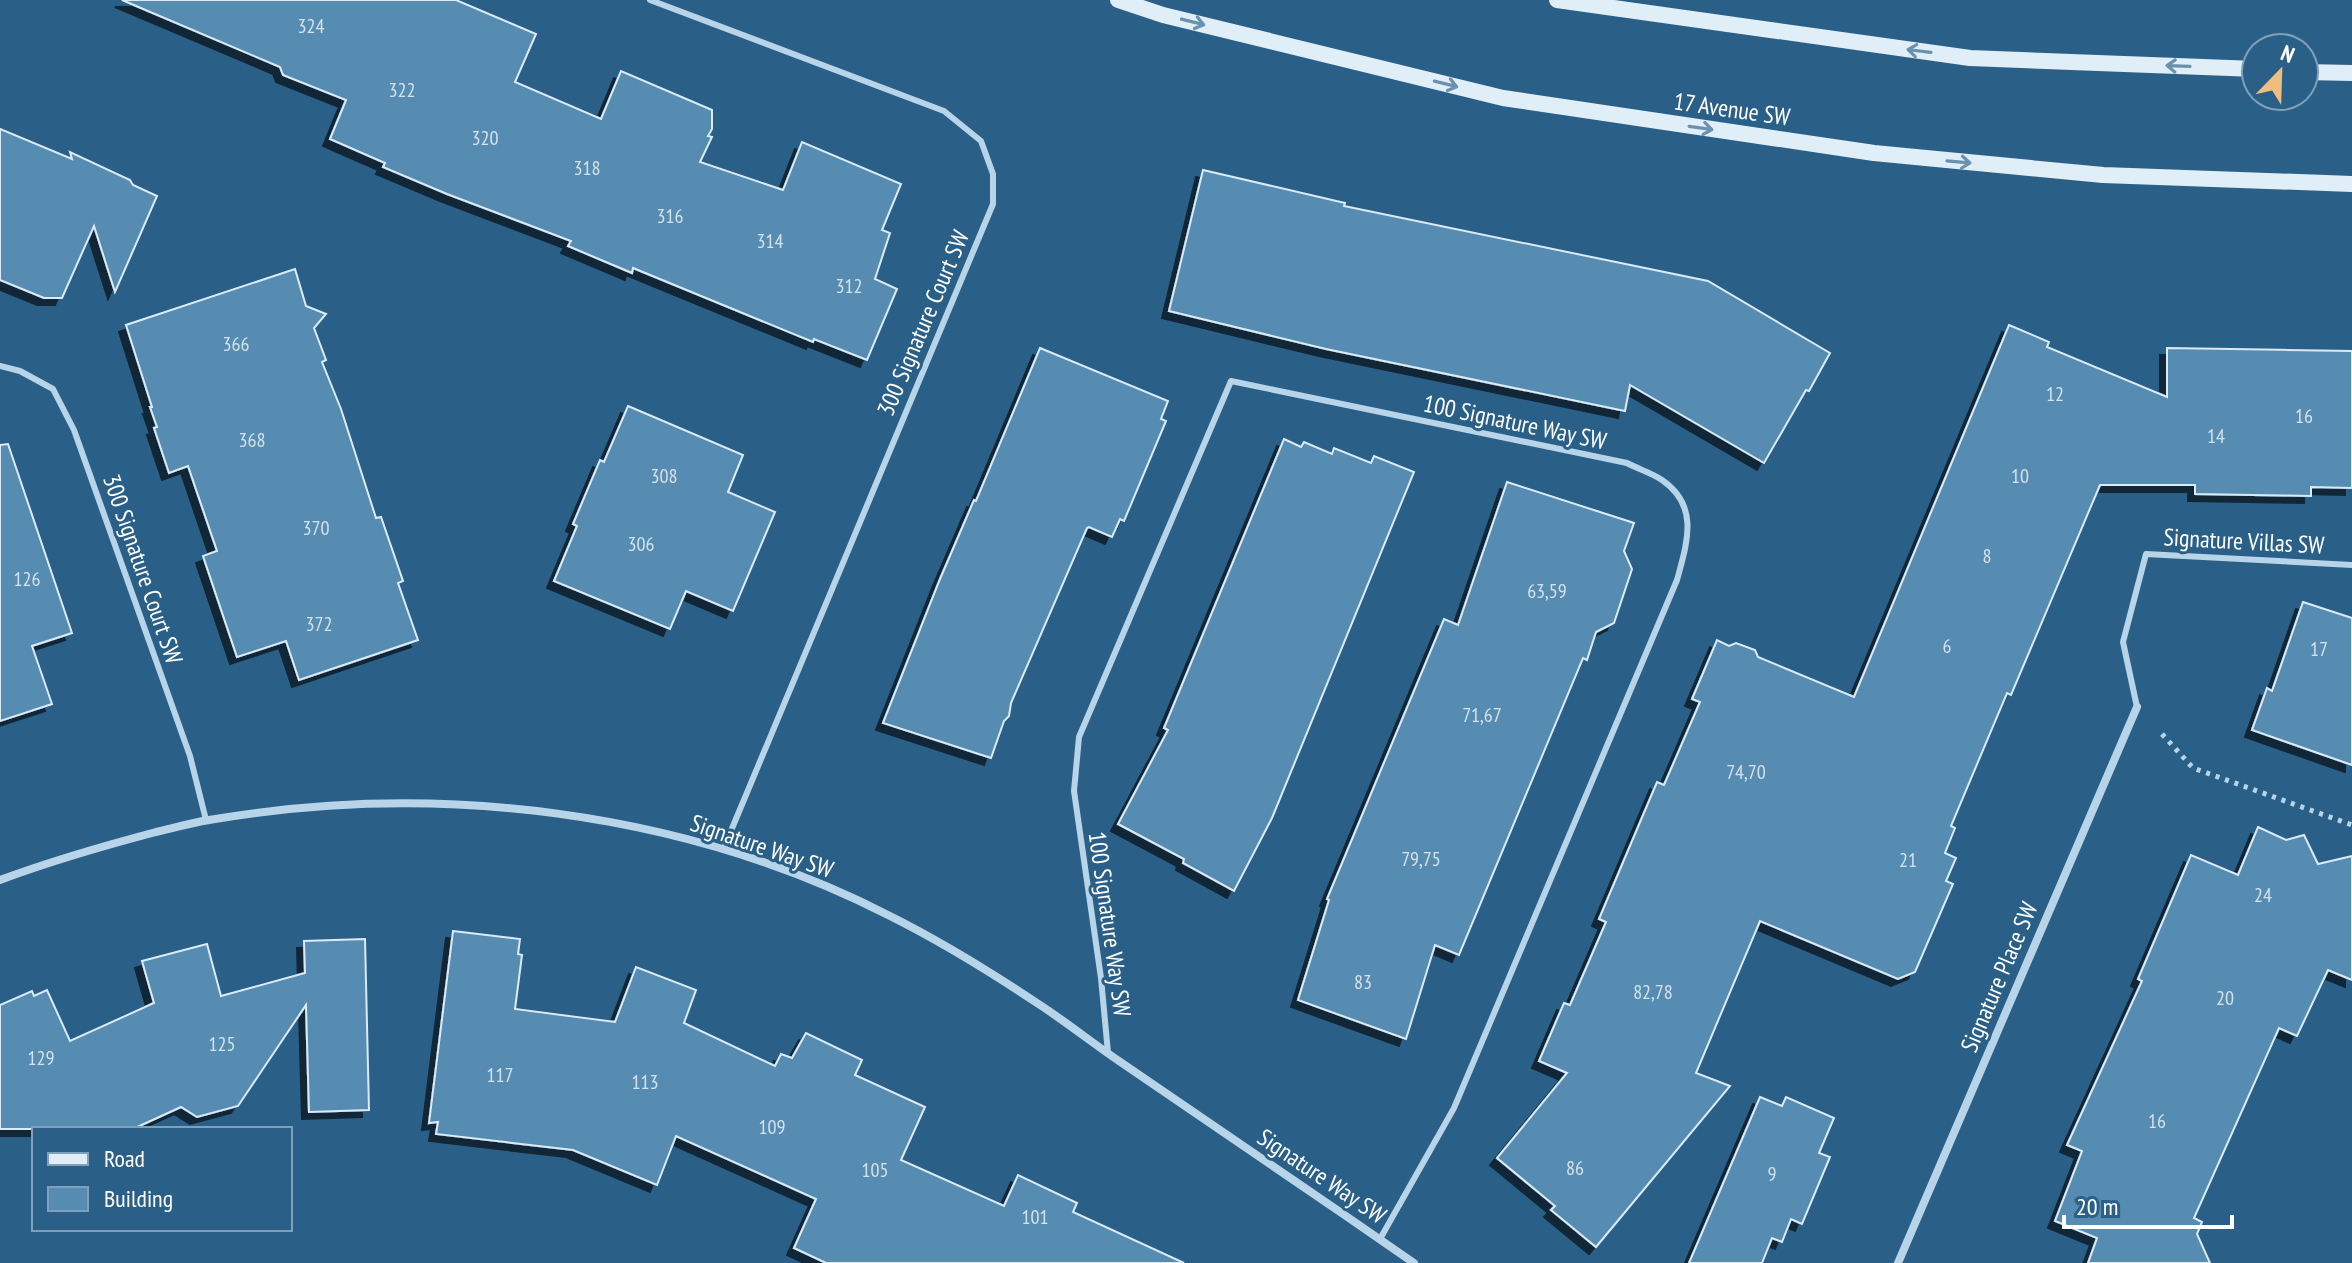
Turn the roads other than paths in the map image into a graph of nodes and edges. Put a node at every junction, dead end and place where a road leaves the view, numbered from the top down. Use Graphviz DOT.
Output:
graph roads {
  1 [pos="650,0"];
  2 [pos="1118,0"];
  3 [pos="1557,0"];
  4 [pos="2240,68"];
  5 [pos="2320,72"];
  6 [pos="2352,73"];
  7 [pos="2352,184"];
  8 [pos="0,366"];
  9 [pos="2352,565"];
  10 [pos="2137,707"];
  11 [pos="206,820"];
  12 [pos="723,850"];
  13 [pos="0,880"];
  14 [pos="1108,1054"];
  15 [pos="1380,1239"];
  16 [pos="1414,1263"];
  17 [pos="1898,1263"];
  1 -- 12 [label="lane, 300 Signature Court SW"];
  2 -- 7 [label="main road, 17 Avenue SW, one-way"];
  4 -- 3 [label="main road, one-way"];
  5 -- 6 [label="main road"];
  8 -- 11 [label="lane, 300 Signature Court SW"];
  9 -- 10 [label="lane, Signature Villas SW"];
  10 -- 17 [label="street, Signature Place SW"];
  11 -- 12 [label="street, Signature Way SW"];
  11 -- 13 [label="street, Signature Way SW"];
  12 -- 14 [label="street, Signature Way SW"];
  14 -- 15 [label="street, Signature Way SW"];
  14 -- 15 [label="lane, 100 Signature Way SW"];
  15 -- 16 [label="street, Signature Way SW"];
}
